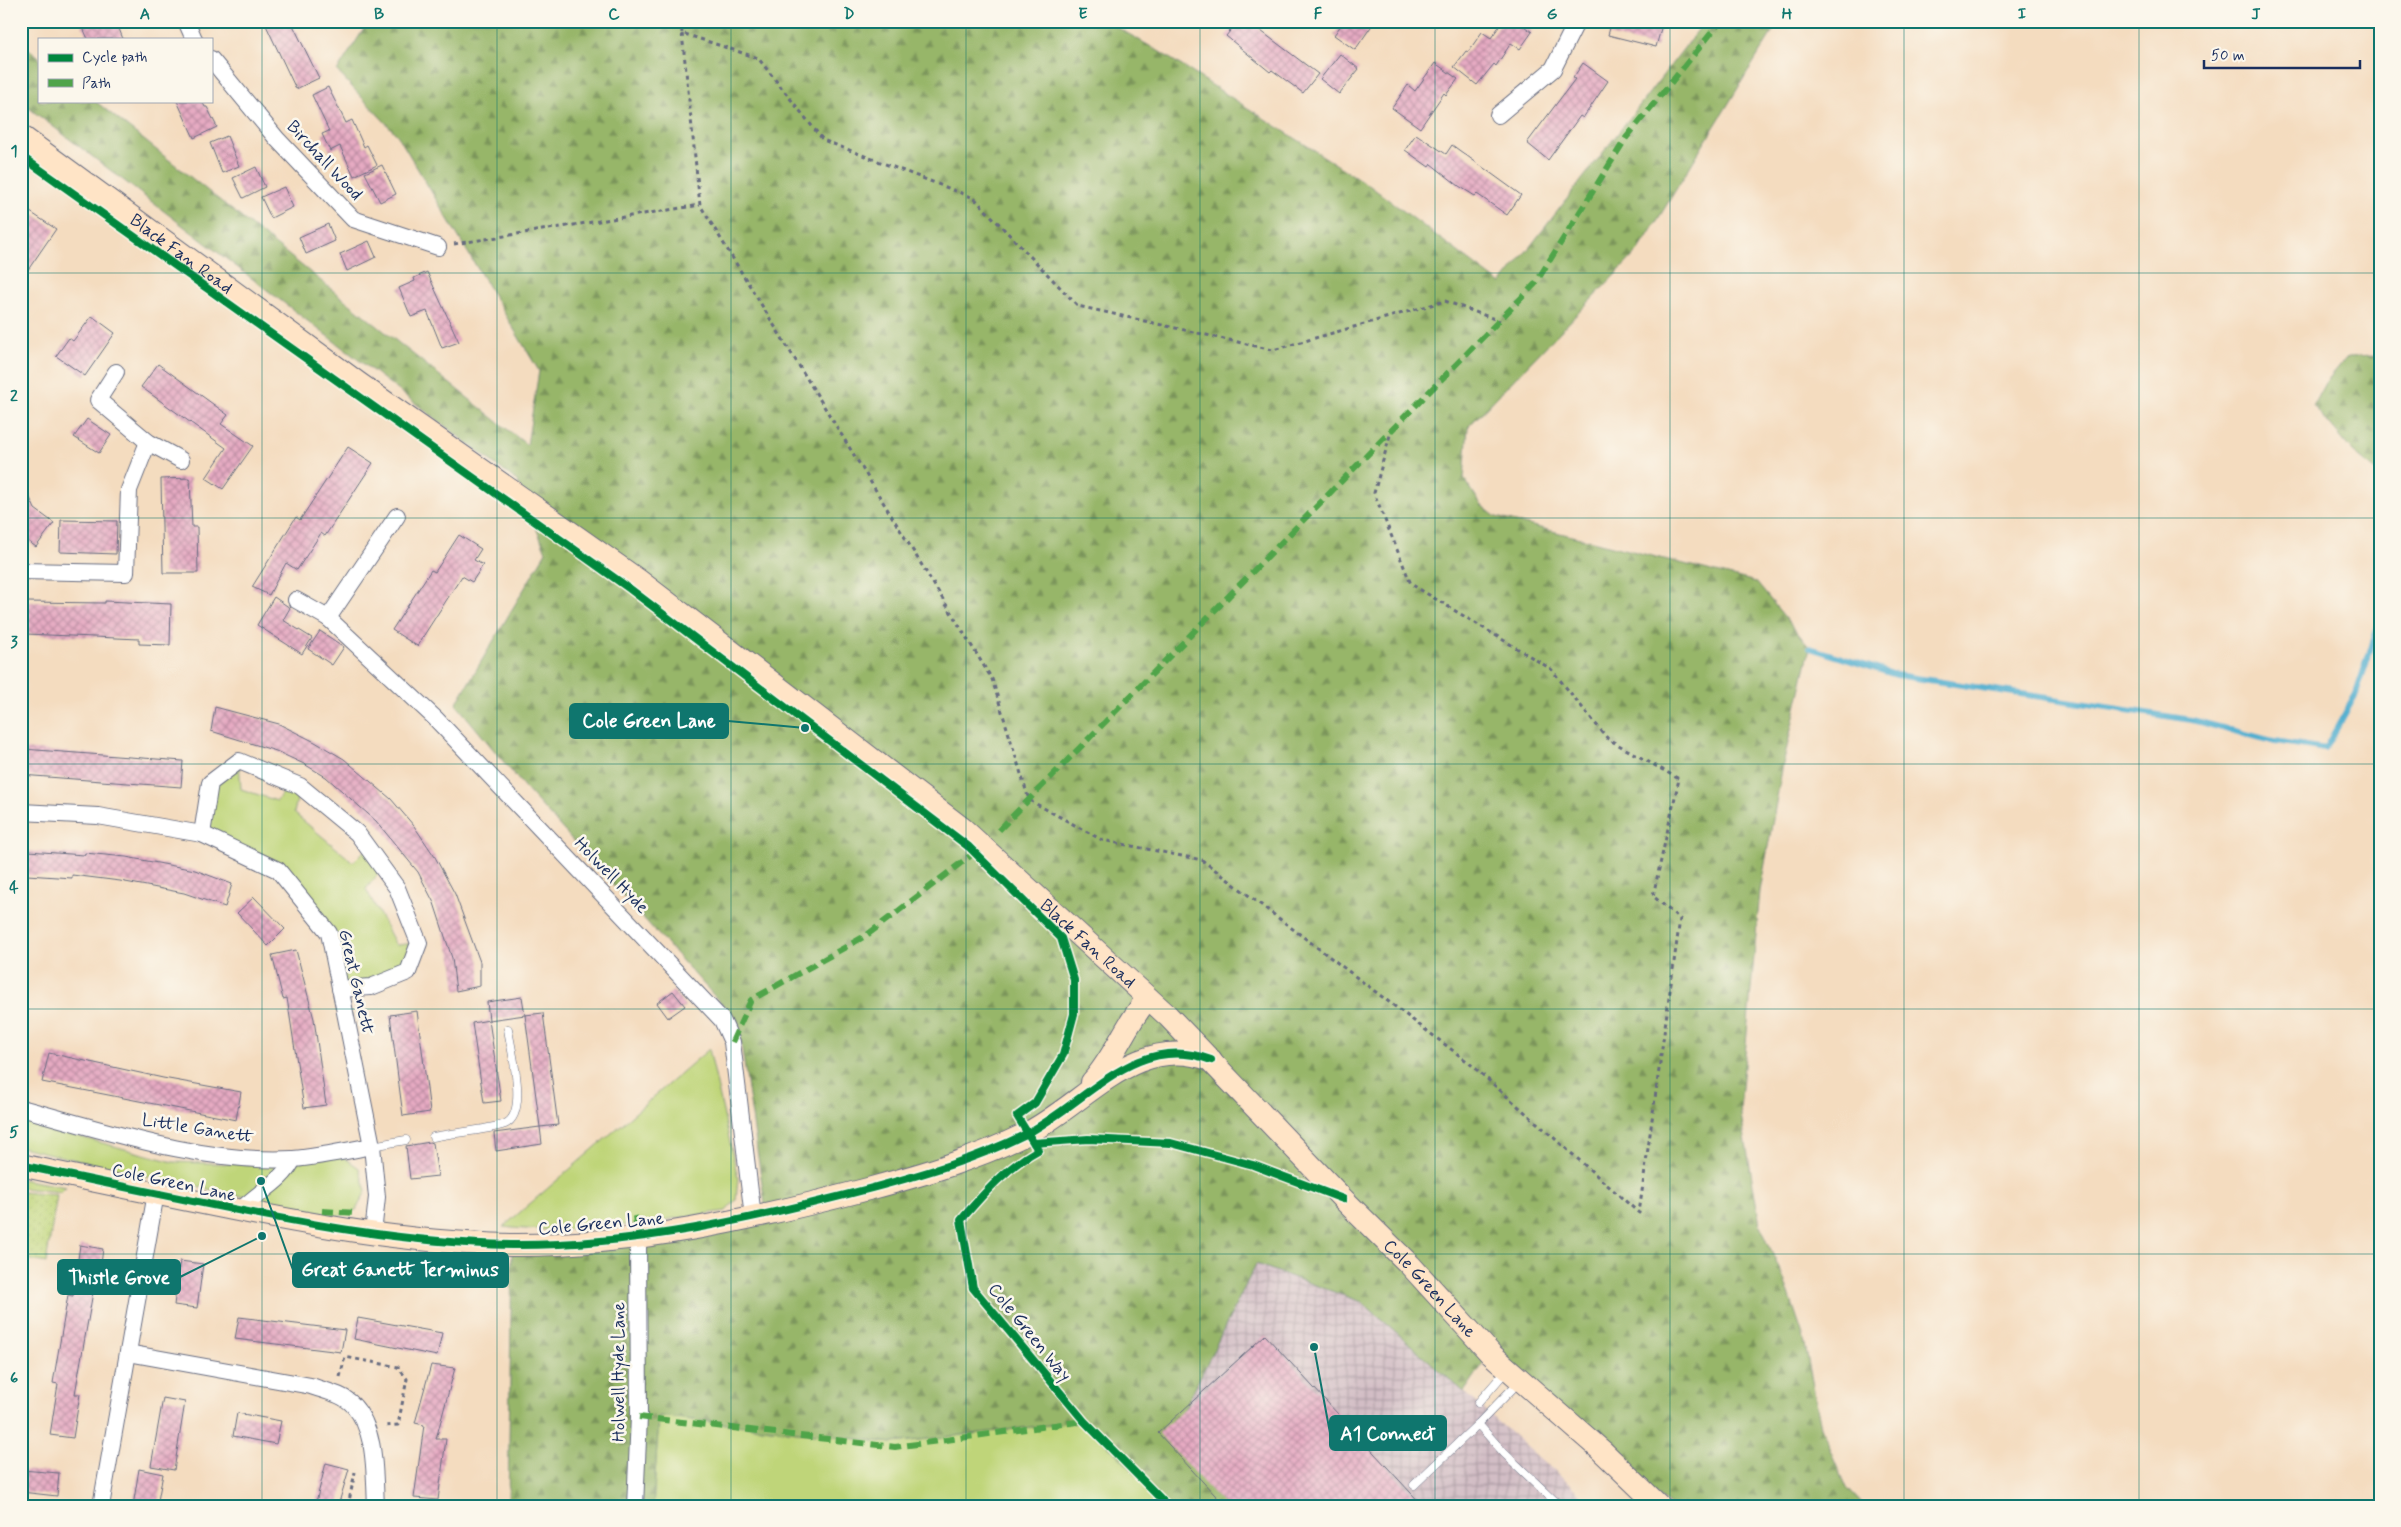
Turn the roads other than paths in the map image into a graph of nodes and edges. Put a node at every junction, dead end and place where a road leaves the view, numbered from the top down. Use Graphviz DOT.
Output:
graph roads {
  1 [pos="186,21"];
  2 [pos="1577,21"];
  3 [pos="194,38"];
  4 [pos="212,60"];
  5 [pos="1498,115"];
  6 [pos="21,136"];
  7 [pos="438,247"];
  8 [pos="116,372"];
  9 [pos="148,442"];
  10 [pos="181,460"];
  11 [pos="397,516"];
  12 [pos="21,571"];
  13 [pos="296,600"];
  14 [pos="328,618"];
  15 [pos="21,812"];
  16 [pos="202,834"];
  17 [pos="340,988"];
  18 [pos="1148,998"];
  19 [pos="1168,1016"];
  20 [pos="508,1029"];
  21 [pos="1211,1060"];
  22 [pos="1069,1106"];
  23 [pos="21,1108"];
  24 [pos="433,1137"];
  25 [pos="406,1140"];
  26 [pos="372,1146"];
  27 [pos="293,1159"];
  28 [pos="21,1165"];
  29 [pos="156,1193"];
  30 [pos="240,1210"];
  31 [pos="753,1218"];
  32 [pos="373,1233"];
  33 [pos="638,1238"];
  34 [pos="128,1353"];
  35 [pos="1514,1375"];
  36 [pos="1478,1403"];
  37 [pos="1478,1424"];
  38 [pos="1414,1485"];
  39 [pos="101,1506"];
  40 [pos="376,1506"];
  41 [pos="635,1506"];
  42 [pos="1560,1506"];
  43 [pos="1659,1506"];
  1 -- 3 [label="street"];
  2 -- 5 [label="street"];
  4 -- 7 [label="street, Birchall Wood"];
  6 -- 18 [label="main road, Black Fan Road"];
  8 -- 9 [label="street"];
  9 -- 10 [label="street"];
  9 -- 12 [label="street"];
  11 -- 14 [label="street"];
  13 -- 14 [label="street, Holwell Hyde"];
  14 -- 31 [label="street, Holwell Hyde"];
  15 -- 16 [label="street, Great Ganett"];
  16 -- 17 [label="street, Great Ganett"];
  16 -- 17 [label="street"];
  17 -- 26 [label="street, Great Ganett"];
  18 -- 19 [label="main road, Black Fan Road"];
  18 -- 22 [label="main road, Cole Green Lane"];
  19 -- 21 [label="main road, Cole Green Lane"];
  20 -- 24 [label="lane"];
  21 -- 22 [label="main road, Cole Green Lane"];
  21 -- 35 [label="main road, Cole Green Lane"];
  22 -- 31 [label="main road, Cole Green Lane"];
  23 -- 27 [label="street, Little Ganett"];
  25 -- 26 [label="lane"];
  26 -- 27 [label="street, Little Ganett"];
  26 -- 32 [label="street, Great Ganett"];
  27 -- 30 [label="street"];
  28 -- 29 [label="main road, Cole Green Lane"];
  29 -- 30 [label="main road, Cole Green Lane"];
  29 -- 34 [label="street"];
  30 -- 32 [label="main road, Cole Green Lane"];
  31 -- 33 [label="main road, Cole Green Lane"];
  32 -- 33 [label="main road, Cole Green Lane"];
  33 -- 41 [label="street, Holwell Hyde Lane"];
  34 -- 39 [label="street"];
  34 -- 40 [label="street"];
  35 -- 36 [label="lane"];
  35 -- 37 [label="lane"];
  35 -- 43 [label="main road, Cole Green Lane"];
  37 -- 38 [label="lane"];
  37 -- 42 [label="lane"];
}
